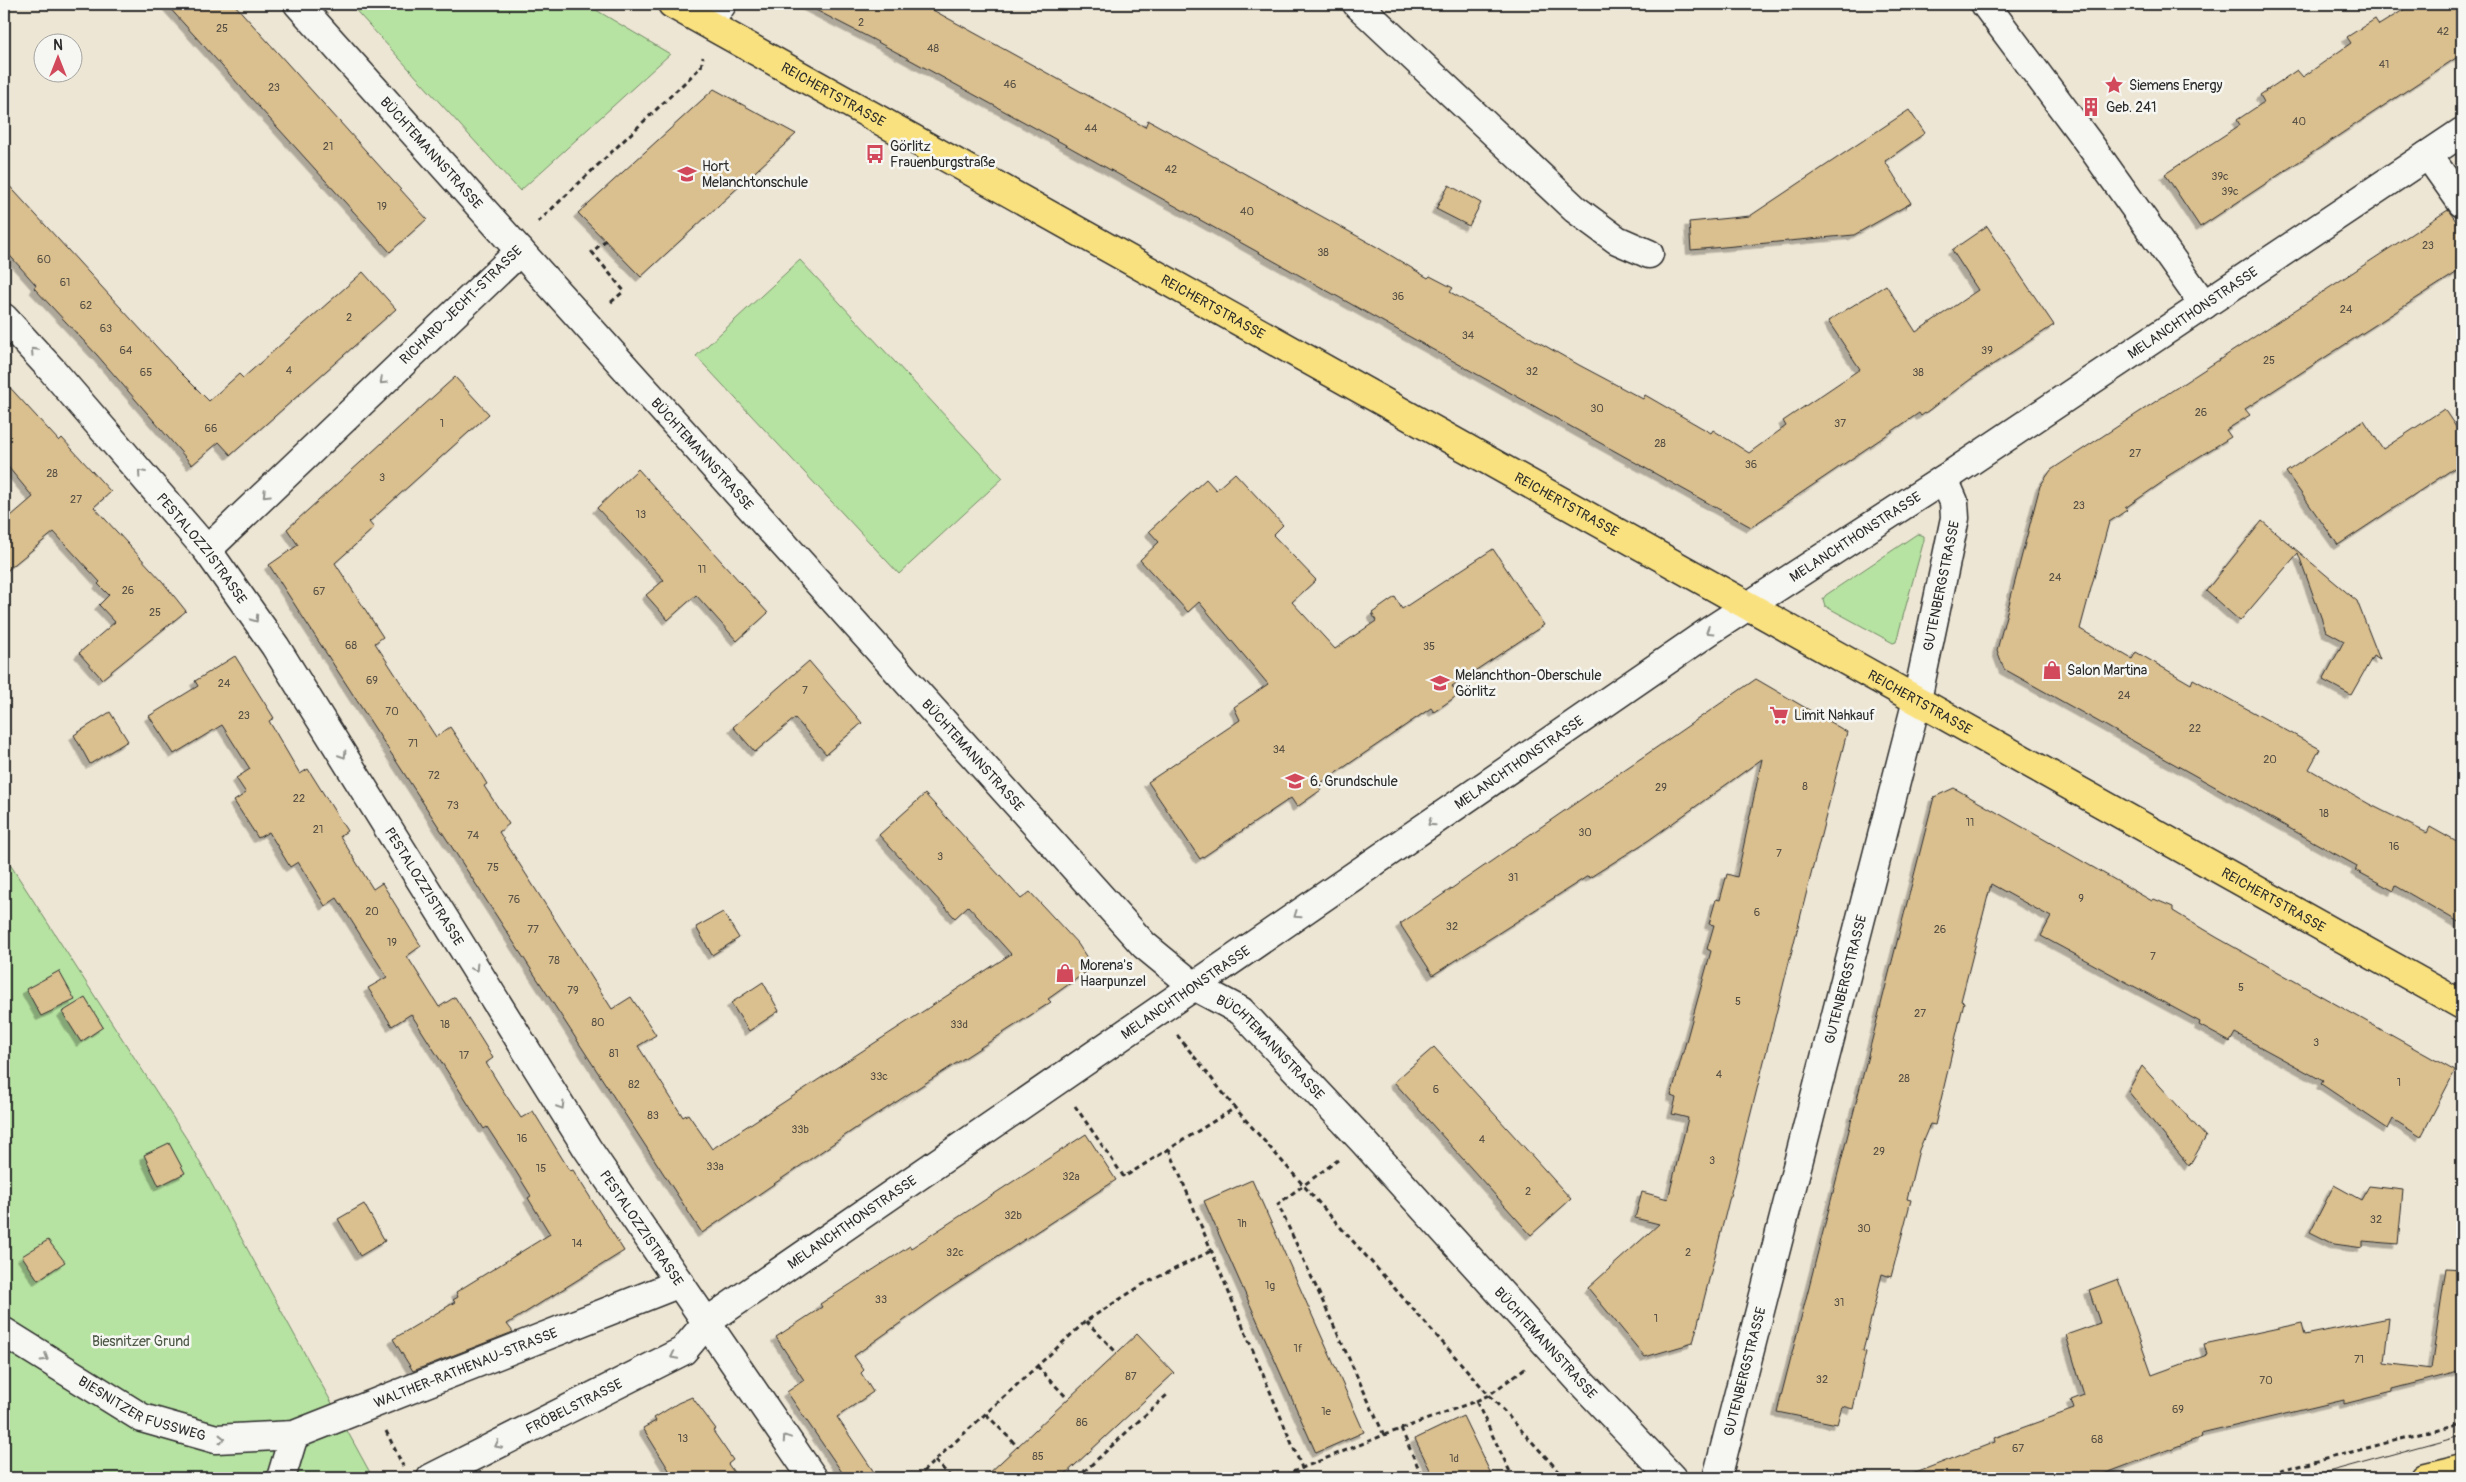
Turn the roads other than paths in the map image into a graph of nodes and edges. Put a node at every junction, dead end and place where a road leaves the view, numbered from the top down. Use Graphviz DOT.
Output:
graph roads {
  1 [pos="298,4"];
  2 [pos="672,4"];
  3 [pos="1358,4"];
  4 [pos="1985,4"];
  5 [pos="716,14"];
  6 [pos="2462,132"];
  7 [pos="2428,155"];
  8 [pos="2462,203"];
  9 [pos="520,251"];
  10 [pos="1650,254"];
  11 [pos="2204,305"];
  12 [pos="4,318"];
  13 [pos="1944,479"];
  14 [pos="207,550"];
  15 [pos="1749,605"];
  16 [pos="1916,700"];
  17 [pos="1194,986"];
  18 [pos="2462,1005"];
  19 [pos="680,1282"];
  20 [pos="708,1321"];
  21 [pos="4,1332"];
  22 [pos="294,1435"];
  23 [pos="2462,1469"];
  24 [pos="280,1478"];
  25 [pos="431,1478"];
  26 [pos="813,1478"];
  27 [pos="1672,1478"];
  28 [pos="1717,1478"];
  29 [pos="2426,1478"];
  1 -- 9 [label="street, BÜCHTEMANNSTRASSE"];
  2 -- 5 [label="main road, REICHERTSTRASSE"];
  3 -- 10 [label="street"];
  4 -- 11 [label="street"];
  5 -- 15 [label="main road, REICHERTSTRASSE"];
  6 -- 7 [label="street, MELANCHTHONSTRASSE"];
  7 -- 8 [label="street"];
  7 -- 11 [label="street, MELANCHTHONSTRASSE"];
  9 -- 14 [label="street, RICHARD-JECHT-STRASSE, one-way"];
  9 -- 17 [label="street, BÜCHTEMANNSTRASSE"];
  11 -- 13 [label="street, MELANCHTHONSTRASSE"];
  14 -- 12 [label="street, PESTALOZZISTRASSE, one-way"];
  13 -- 15 [label="street, MELANCHTHONSTRASSE"];
  13 -- 16 [label="street, GUTENBERGSTRASSE"];
  14 -- 19 [label="street, PESTALOZZISTRASSE, one-way"];
  15 -- 16 [label="main road, REICHERTSTRASSE"];
  15 -- 17 [label="street, MELANCHTHONSTRASSE, one-way"];
  16 -- 18 [label="main road, REICHERTSTRASSE"];
  16 -- 28 [label="street, GUTENBERGSTRASSE"];
  17 -- 20 [label="street, MELANCHTHONSTRASSE"];
  17 -- 27 [label="street, BÜCHTEMANNSTRASSE"];
  19 -- 20 [label="street, PESTALOZZISTRASSE"];
  19 -- 22 [label="street, WALTHER-RATHENAU-STRASSE"];
  20 -- 25 [label="street, FRÖBELSTRASSE, one-way"];
  26 -- 20 [label="street, PESTALOZZISTRASSE, one-way"];
  21 -- 22 [label="street, BIESNITZER FUSSWEG, one-way"];
  22 -- 24 [label="street"];
  23 -- 29 [label="main road"];
}
